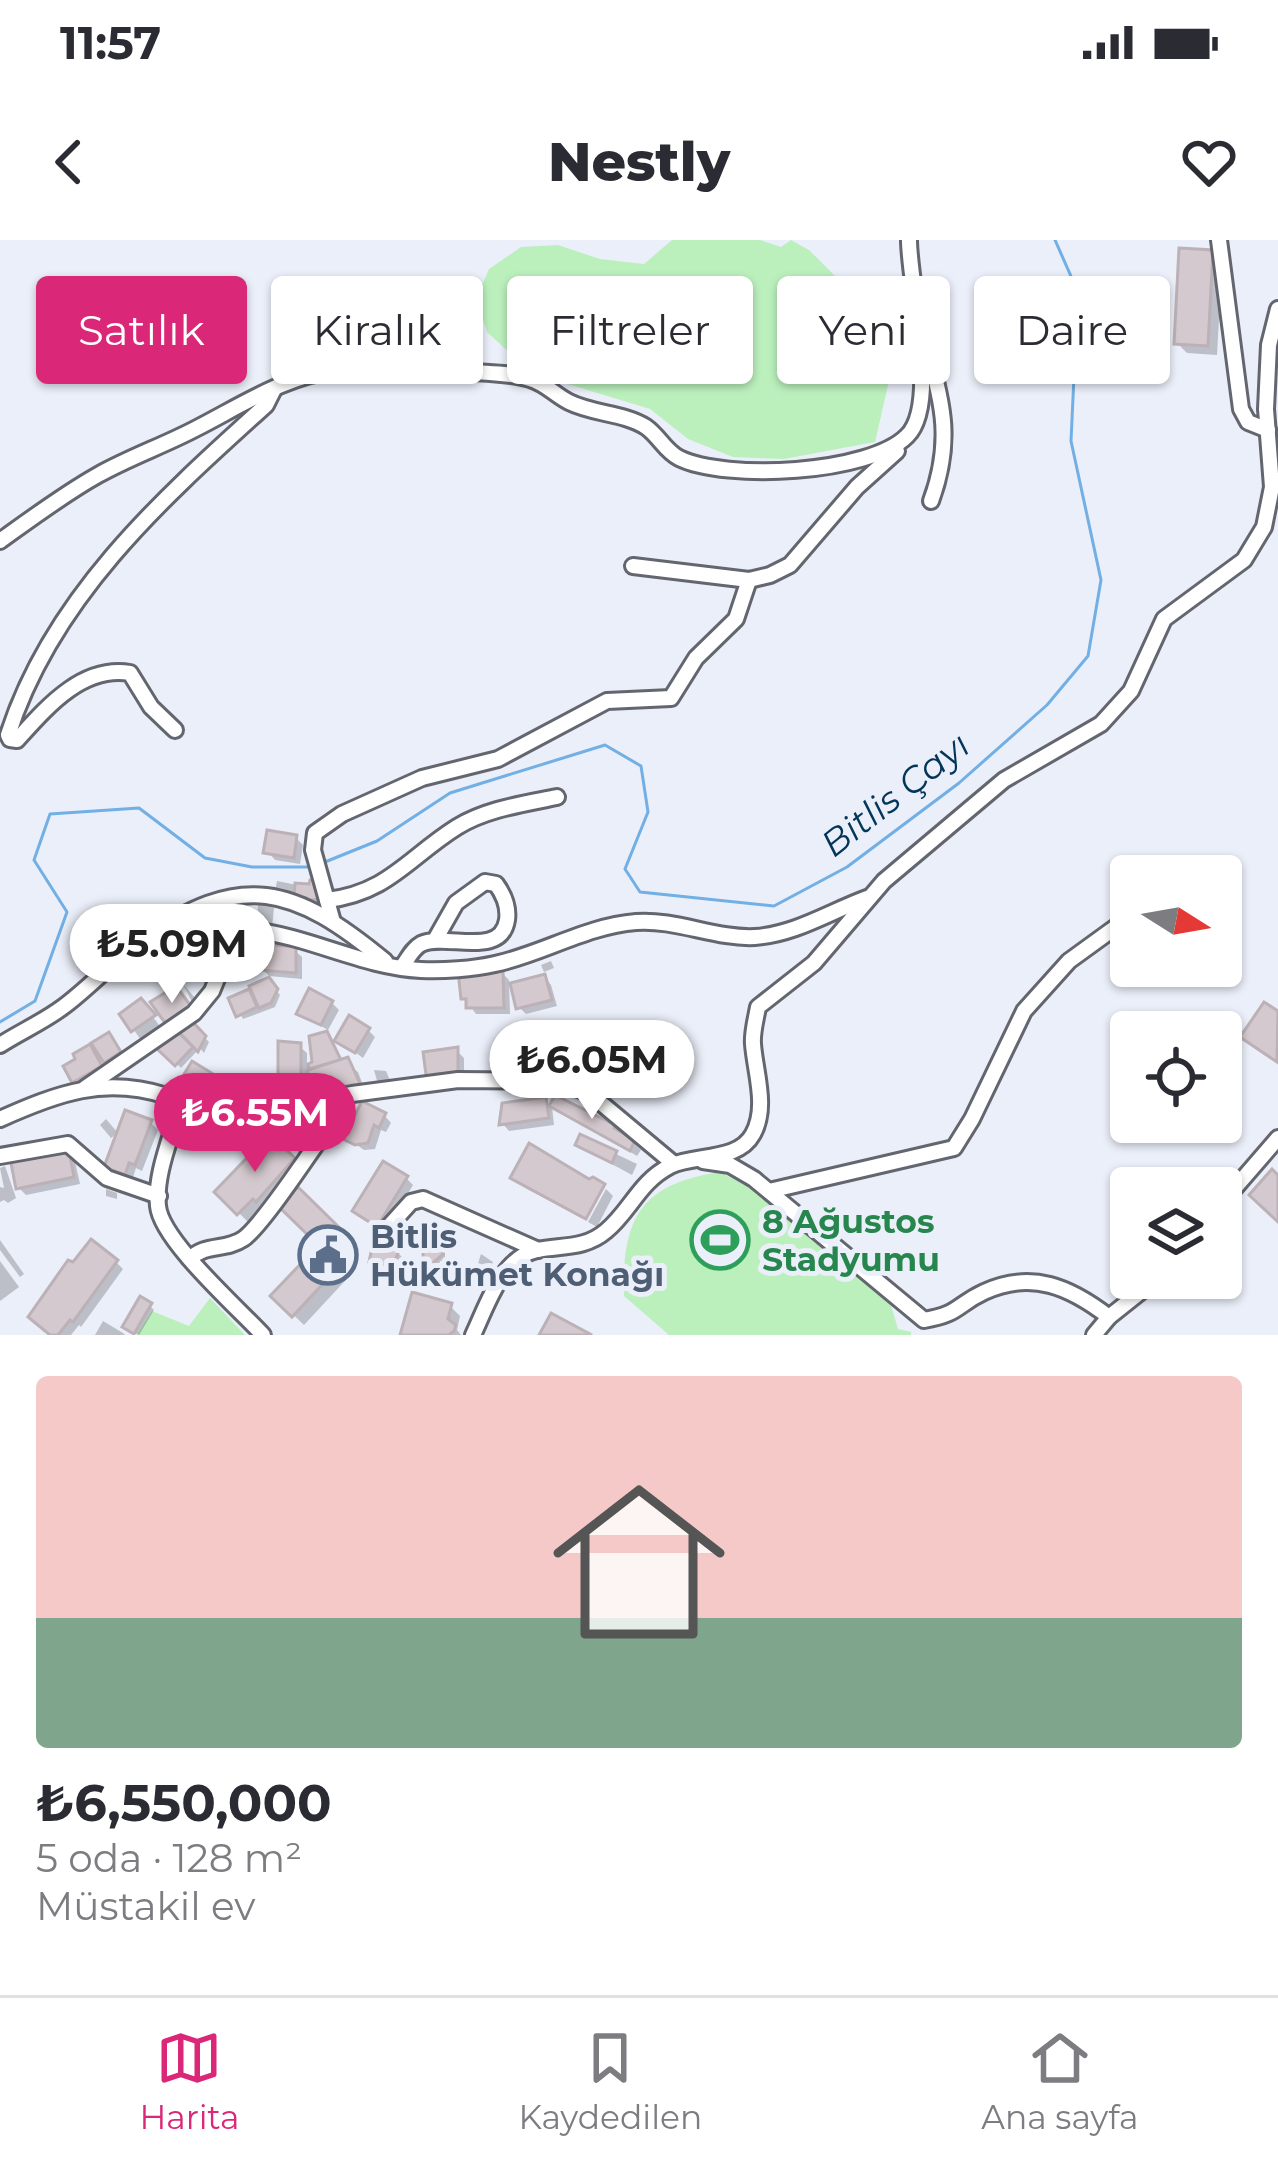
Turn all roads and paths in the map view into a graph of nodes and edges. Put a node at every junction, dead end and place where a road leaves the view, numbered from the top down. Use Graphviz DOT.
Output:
graph roads {
  1 [pos="909,240"];
  2 [pos="1219,240"];
  3 [pos="912,276"];
  4 [pos="1278,309"];
  5 [pos="1274,344"];
  6 [pos="921,384"];
  7 [pos="937,384"];
  8 [pos="274,389"];
  9 [pos="1268,430"];
  10 [pos="912,433"];
  11 [pos="931,501"];
  12 [pos="0,541"];
  13 [pos="633,566"];
  14 [pos="749,580"];
  15 [pos="175,730"];
  16 [pos="557,797"];
  17 [pos="872,896"];
  18 [pos="327,900"];
  19 [pos="333,922"];
  20 [pos="1110,931"];
  21 [pos="435,940"];
  22 [pos="395,965"];
  23 [pos="0,1046"];
  24 [pos="85,1088"];
  25 [pos="167,1096"];
  26 [pos="0,1119"];
  27 [pos="326,1130"];
  28 [pos="1278,1138"];
  29 [pos="0,1156"];
  30 [pos="696,1160"];
  31 [pos="674,1164"];
  32 [pos="1242,1180"];
  33 [pos="769,1191"];
  34 [pos="159,1196"];
  35 [pos="382,1234"];
  36 [pos="538,1250"];
  37 [pos="190,1259"];
  38 [pos="1132,1299"];
  39 [pos="1109,1317"];
  40 [pos="924,1328"];
  41 [pos="263,1335"];
  42 [pos="473,1335"];
  43 [pos="1094,1335"];
  1 -- 3 [label="street"];
  2 -- 9 [label="street"];
  4 -- 5 [label="street"];
  5 -- 9 [label="street"];
  6 -- 10 [label="street"];
  7 -- 11 [label="street"];
  8 -- 10 [label="street"];
  8 -- 12 [label="street"];
  8 -- 15 [label="street"];
  9 -- 17 [label="street"];
  10 -- 14 [label="street"];
  13 -- 14 [label="street"];
  14 -- 18 [label="street"];
  16 -- 18 [label="street"];
  17 -- 22 [label="street"];
  17 -- 30 [label="street"];
  18 -- 19 [label="street"];
  19 -- 22 [label="street"];
  19 -- 23 [label="street"];
  20 -- 33 [label="street"];
  21 -- 21 [label="street"];
  21 -- 22 [label="street"];
  22 -- 24 [label="street"];
  24 -- 25 [label="street"];
  24 -- 26 [label="street"];
  25 -- 31 [label="street"];
  25 -- 34 [label="street"];
  27 -- 37 [label="street"];
  28 -- 32 [label="street"];
  29 -- 34 [label="street"];
  30 -- 31 [label="street"];
  30 -- 33 [label="street"];
  31 -- 36 [label="street"];
  33 -- 40 [label="street"];
  34 -- 37 [label="street"];
  35 -- 36 [label="street"];
  36 -- 42 [label="street"];
  37 -- 41 [label="street"];
  38 -- 39 [label="street"];
  39 -- 40 [label="street"];
  39 -- 43 [label="street"];
}
